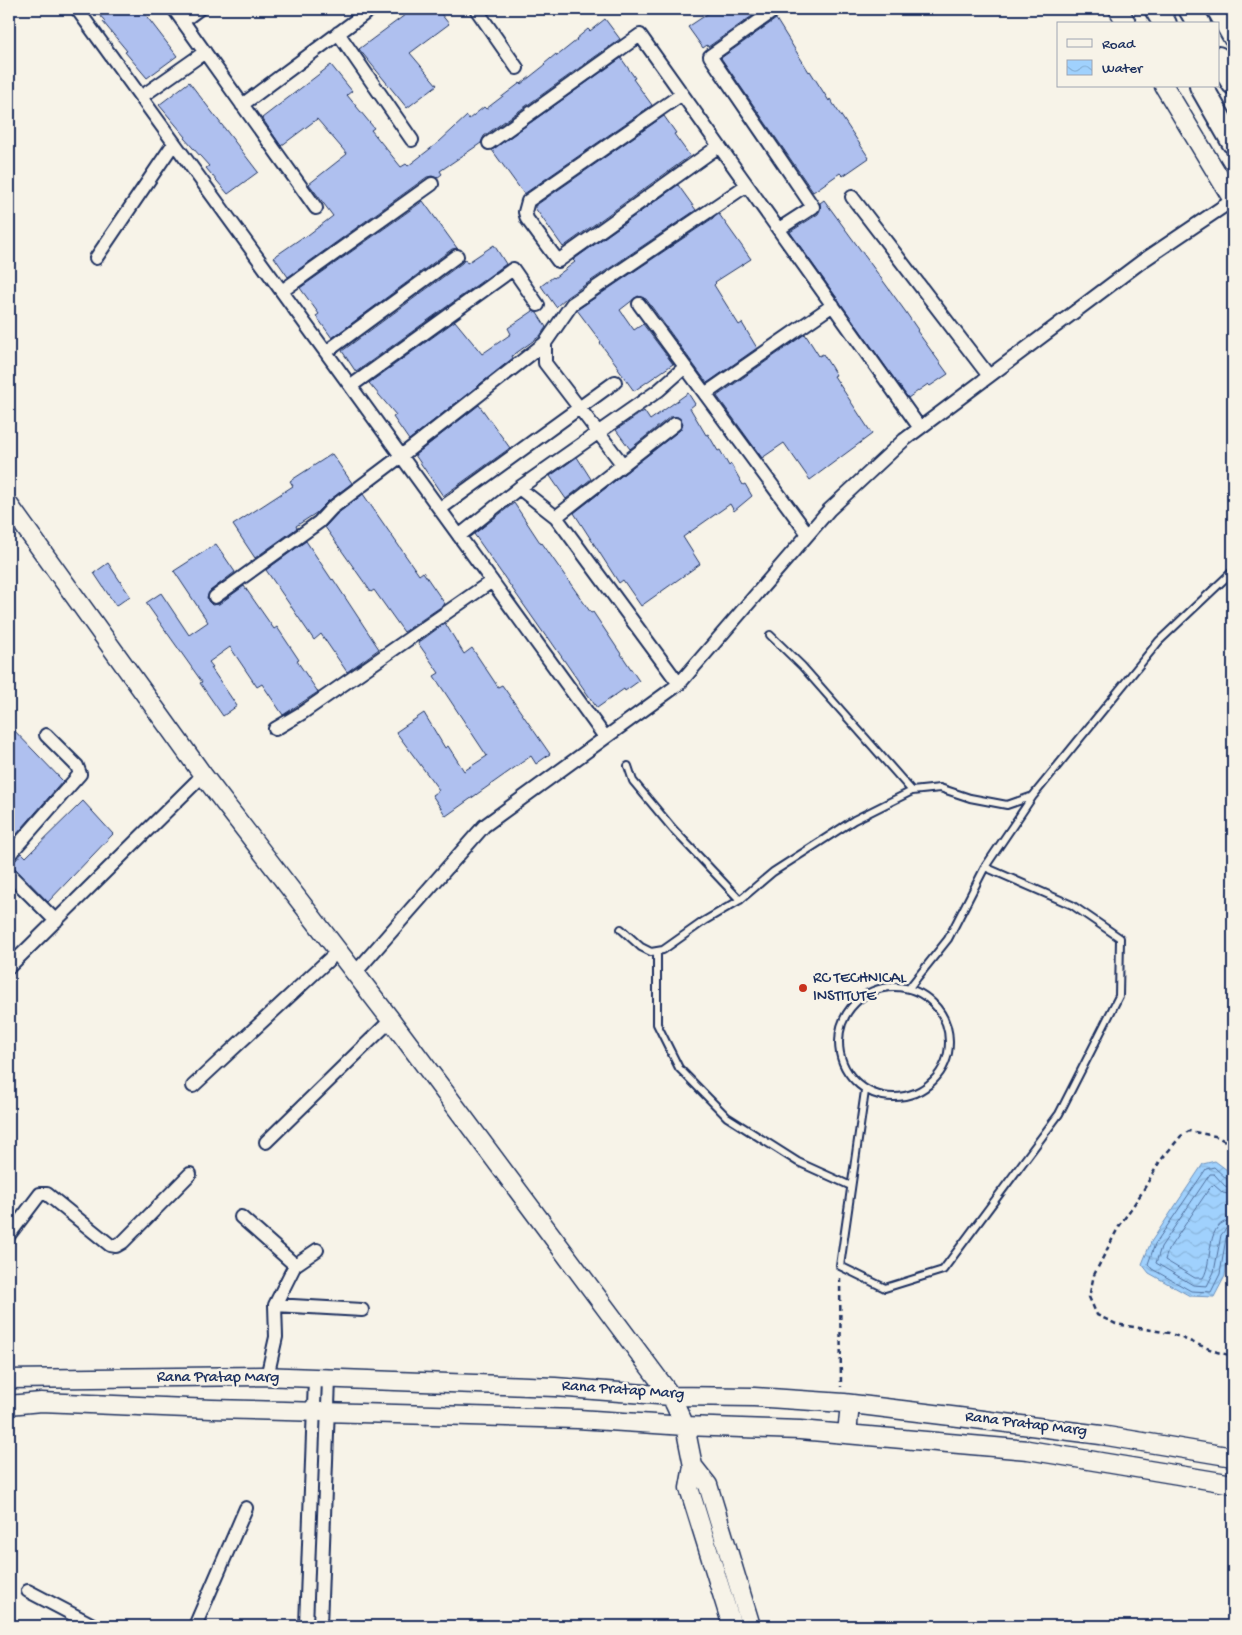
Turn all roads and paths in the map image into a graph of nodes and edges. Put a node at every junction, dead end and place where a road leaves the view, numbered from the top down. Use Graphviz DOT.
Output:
graph roads {
  1 [pos="77,9"];
  2 [pos="174,9"];
  3 [pos="199,9"];
  4 [pos="371,9"];
  5 [pos="476,9"];
  6 [pos="776,9"];
  7 [pos="1118,9"];
  8 [pos="1156,9"];
  9 [pos="1190,9"];
  10 [pos="1216,9"];
  11 [pos="183,21"];
  12 [pos="1126,22"];
  13 [pos="1164,22"];
  14 [pos="1198,22"];
  15 [pos="338,33"];
  16 [pos="1233,39"];
  17 [pos="204,52"];
  18 [pos="1220,61"];
  19 [pos="517,68"];
  20 [pos="1233,83"];
  21 [pos="1165,88"];
  22 [pos="1202,88"];
  23 [pos="682,94"];
  24 [pos="141,97"];
  25 [pos="242,105"];
  26 [pos="412,140"];
  27 [pos="1233,142"];
  28 [pos="174,143"];
  29 [pos="489,143"];
  30 [pos="719,146"];
  31 [pos="432,184"];
  32 [pos="747,185"];
  33 [pos="852,198"];
  34 [pos="1233,200"];
  35 [pos="316,208"];
  36 [pos="779,229"];
  37 [pos="457,256"];
  38 [pos="96,258"];
  39 [pos="282,291"];
  40 [pos="639,304"];
  41 [pos="538,305"];
  42 [pos="833,305"];
  43 [pos="545,343"];
  44 [pos="326,352"];
  45 [pos="685,367"];
  46 [pos="989,376"];
  47 [pos="615,382"];
  48 [pos="351,386"];
  49 [pos="705,394"];
  50 [pos="580,408"];
  51 [pos="675,424"];
  52 [pos="920,428"];
  53 [pos="599,432"];
  54 [pos="402,456"];
  55 [pos="623,464"];
  56 [pos="519,488"];
  57 [pos="9,505"];
  58 [pos="440,509"];
  59 [pos="556,517"];
  60 [pos="808,534"];
  61 [pos="459,536"];
  62 [pos="1233,571"];
  63 [pos="492,581"];
  64 [pos="215,597"];
  65 [pos="770,635"];
  66 [pos="679,684"];
  67 [pos="275,729"];
  68 [pos="46,735"];
  69 [pos="605,737"];
  70 [pos="628,766"];
  71 [pos="204,775"];
  72 [pos="912,791"];
  73 [pos="1033,796"];
  74 [pos="9,856"];
  75 [pos="985,867"];
  76 [pos="9,874"];
  77 [pos="740,900"];
  78 [pos="56,921"];
  79 [pos="622,929"];
  80 [pos="338,951"];
  81 [pos="657,952"];
  82 [pos="9,967"];
  83 [pos="355,973"];
  84 [pos="909,988"];
  85 [pos="391,1020"];
  86 [pos="193,1086"];
  87 [pos="865,1091"];
  88 [pos="266,1142"];
  89 [pos="1233,1145"];
  90 [pos="190,1174"];
  91 [pos="851,1186"];
  92 [pos="241,1217"];
  93 [pos="9,1235"];
  94 [pos="317,1250"];
  95 [pos="295,1265"];
  96 [pos="840,1266"];
  97 [pos="275,1305"];
  98 [pos="362,1310"];
  99 [pos="1233,1356"];
  100 [pos="267,1377"];
  101 [pos="9,1379"];
  102 [pos="322,1379"];
  103 [pos="671,1396"];
  104 [pos="847,1403"];
  105 [pos="9,1405"];
  106 [pos="322,1412"];
  107 [pos="685,1426"];
  108 [pos="847,1434"];
  109 [pos="1101,1435"];
  110 [pos="1233,1457"];
  111 [pos="1096,1462"];
  112 [pos="693,1466"];
  113 [pos="1233,1484"];
  114 [pos="246,1508"];
  115 [pos="28,1591"];
  116 [pos="95,1626"];
  117 [pos="195,1626"];
  118 [pos="306,1626"];
  119 [pos="320,1626"];
  120 [pos="732,1626"];
  121 [pos="751,1626"];
  1 -- 24 [label="street"];
  2 -- 11 [label="street"];
  3 -- 11 [label="street"];
  4 -- 15 [label="street"];
  5 -- 19 [label="street"];
  6 -- 36 [label="street"];
  7 -- 12 [label="main road"];
  8 -- 13 [label="highway"];
  9 -- 14 [label="highway"];
  10 -- 16 [label="main road"];
  11 -- 17 [label="street"];
  15 -- 25 [label="street"];
  15 -- 26 [label="street"];
  17 -- 24 [label="street"];
  17 -- 25 [label="street"];
  18 -- 20 [label="highway"];
  21 -- 34 [label="main road"];
  22 -- 27 [label="highway"];
  23 -- 29 [label="street"];
  23 -- 30 [label="street"];
  23 -- 30 [label="street"];
  24 -- 28 [label="street"];
  25 -- 35 [label="street"];
  28 -- 38 [label="street"];
  28 -- 39 [label="street"];
  30 -- 32 [label="street"];
  31 -- 39 [label="street"];
  32 -- 36 [label="street"];
  32 -- 43 [label="street"];
  33 -- 46 [label="street"];
  34 -- 46 [label="street"];
  36 -- 42 [label="street"];
  37 -- 44 [label="street"];
  39 -- 44 [label="street"];
  40 -- 45 [label="street"];
  41 -- 48 [label="street"];
  42 -- 49 [label="street"];
  42 -- 52 [label="street"];
  43 -- 50 [label="street"];
  43 -- 54 [label="street"];
  44 -- 48 [label="street"];
  45 -- 49 [label="street"];
  45 -- 53 [label="street"];
  46 -- 52 [label="street"];
  47 -- 50 [label="street"];
  48 -- 54 [label="street"];
  49 -- 60 [label="street"];
  50 -- 53 [label="street"];
  50 -- 58 [label="street"];
  51 -- 55 [label="street"];
  52 -- 60 [label="street"];
  53 -- 55 [label="street"];
  53 -- 56 [label="street"];
  54 -- 58 [label="street"];
  54 -- 64 [label="street"];
  55 -- 59 [label="street"];
  56 -- 59 [label="street"];
  56 -- 61 [label="street"];
  57 -- 71 [label="main road"];
  58 -- 61 [label="street"];
  59 -- 66 [label="street"];
  60 -- 66 [label="street"];
  61 -- 63 [label="street"];
  62 -- 73 [label="lane"];
  63 -- 67 [label="street"];
  63 -- 69 [label="street"];
  65 -- 72 [label="lane"];
  66 -- 69 [label="street"];
  68 -- 74 [label="street"];
  69 -- 83 [label="street"];
  70 -- 77 [label="lane"];
  71 -- 78 [label="street"];
  71 -- 80 [label="main road"];
  72 -- 73 [label="lane"];
  72 -- 77 [label="lane"];
  73 -- 75 [label="lane"];
  75 -- 84 [label="lane"];
  75 -- 96 [label="lane"];
  76 -- 78 [label="street"];
  77 -- 81 [label="lane"];
  78 -- 82 [label="street"];
  79 -- 81 [label="lane"];
  80 -- 83 [label="main road"];
  80 -- 86 [label="street"];
  81 -- 91 [label="lane"];
  83 -- 85 [label="main road"];
  84 -- 87 [label="lane"];
  84 -- 87 [label="lane"];
  85 -- 88 [label="street"];
  85 -- 103 [label="main road"];
  87 -- 91 [label="lane"];
  89 -- 99 [label="path"];
  90 -- 93 [label="street"];
  91 -- 96 [label="lane"];
  92 -- 95 [label="street"];
  94 -- 95 [label="street"];
  95 -- 97 [label="street"];
  96 -- 104 [label="path"];
  97 -- 98 [label="street"];
  97 -- 100 [label="street"];
  100 -- 101 [label="main road, Rana Pratap Marg"];
  100 -- 102 [label="main road, Rana Pratap Marg"];
  102 -- 103 [label="main road, Rana Pratap Marg"];
  102 -- 106 [label="street"];
  103 -- 104 [label="main road, Rana Pratap Marg"];
  103 -- 107 [label="main road"];
  104 -- 108 [label="main road"];
  104 -- 109 [label="main road, Rana Pratap Marg"];
  105 -- 106 [label="main road, Rana Pratap Marg"];
  106 -- 107 [label="main road, Rana Pratap Marg"];
  106 -- 118 [label="street"];
  106 -- 119 [label="street"];
  107 -- 108 [label="main road, Rana Pratap Marg"];
  107 -- 112 [label="main road"];
  108 -- 111 [label="main road, Rana Pratap Marg"];
  109 -- 110 [label="main road, Rana Pratap Marg"];
  109 -- 111 [label="main road"];
  111 -- 113 [label="main road, Rana Pratap Marg"];
  112 -- 120 [label="main road"];
  112 -- 121 [label="main road"];
  114 -- 117 [label="street"];
  115 -- 116 [label="street"];
}
